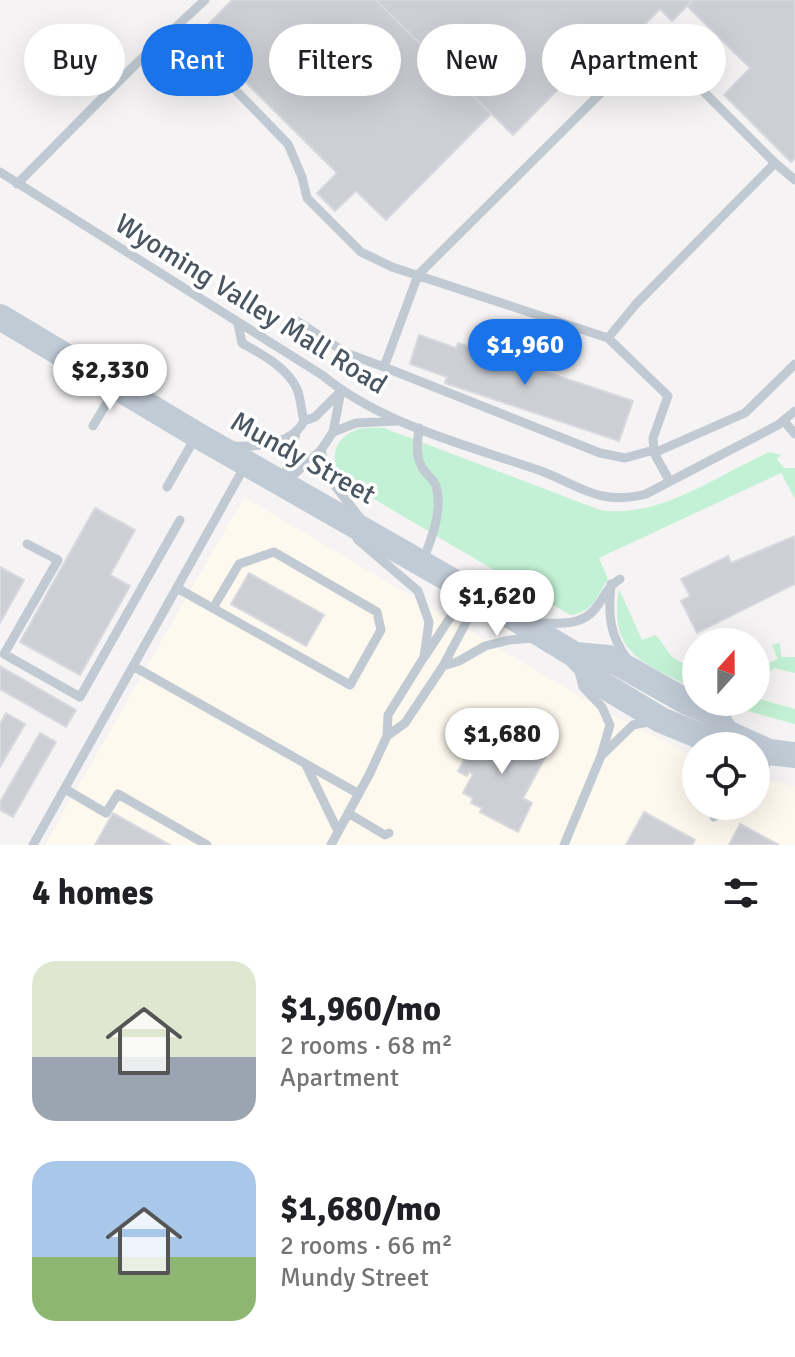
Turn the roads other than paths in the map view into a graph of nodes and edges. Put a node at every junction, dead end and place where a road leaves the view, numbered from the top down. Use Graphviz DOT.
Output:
graph roads {
  1 [pos="205,0"];
  2 [pos="181,24"];
  3 [pos="141,59"];
  4 [pos="241,96"];
  5 [pos="775,163"];
  6 [pos="0,172"];
  7 [pos="795,180"];
  8 [pos="17,184"];
  9 [pos="418,275"];
  10 [pos="0,317"];
  11 [pos="297,321"];
  12 [pos="238,324"];
  13 [pos="608,338"];
  14 [pos="795,364"];
  15 [pos="384,367"];
  16 [pos="117,386"];
  17 [pos="341,391"];
  18 [pos="795,411"];
  19 [pos="304,421"];
  20 [pos="401,421"];
  21 [pos="784,421"];
  22 [pos="93,426"];
  23 [pos="419,428"];
  24 [pos="333,432"];
  25 [pos="296,433"];
  26 [pos="795,434"];
  27 [pos="205,440"];
  28 [pos="321,450"];
  29 [pos="654,453"];
  30 [pos="246,463"];
  31 [pos="669,480"];
  32 [pos="283,484"];
  33 [pos="167,487"];
  34 [pos="312,500"];
  35 [pos="180,520"];
  36 [pos="373,535"];
  37 [pos="27,544"];
  38 [pos="422,563"];
  39 [pos="177,588"];
  40 [pos="475,594"];
  41 [pos="213,608"];
  42 [pos="522,624"];
  43 [pos="547,638"];
  44 [pos="575,655"];
  45 [pos="424,657"];
  46 [pos="133,666"];
  47 [pos="443,666"];
  48 [pos="655,684"];
  49 [pos="661,720"];
  50 [pos="694,732"];
  51 [pos="714,732"];
  52 [pos="387,736"];
  53 [pos="786,755"];
  54 [pos="601,756"];
  55 [pos="305,763"];
  56 [pos="770,778"];
  57 [pos="65,789"];
  58 [pos="359,794"];
  59 [pos="348,813"];
  60 [pos="338,831"];
  61 [pos="388,838"];
  62 [pos="33,845"];
  63 [pos="207,845"];
  64 [pos="331,845"];
  65 [pos="564,845"];
  1 -- 2 [label="lane"];
  3 -- 8 [label="lane"];
  4 -- 9 [label="lane"];
  5 -- 7 [label="lane"];
  5 -- 9 [label="lane"];
  5 -- 13 [label="lane"];
  6 -- 8 [label="lane, Wyoming Valley Mall Road"];
  8 -- 12 [label="lane, Wyoming Valley Mall Road"];
  9 -- 13 [label="lane"];
  9 -- 15 [label="lane"];
  10 -- 16 [label="main road, Mundy Street"];
  11 -- 15 [label="lane"];
  12 -- 17 [label="lane, Wyoming Valley Mall Road"];
  12 -- 19 [label="lane"];
  13 -- 29 [label="lane"];
  14 -- 29 [label="lane"];
  15 -- 29 [label="lane"];
  16 -- 22 [label="lane"];
  16 -- 27 [label="main road, Mundy Street"];
  17 -- 19 [label="lane"];
  17 -- 20 [label="lane, Wyoming Valley Mall Road"];
  17 -- 24 [label="lane"];
  18 -- 21 [label="lane, Wyoming Valley Mall Road"];
  19 -- 25 [label="lane"];
  20 -- 23 [label="lane, Wyoming Valley Mall Road"];
  20 -- 24 [label="lane"];
  21 -- 26 [label="lane"];
  21 -- 31 [label="lane, Wyoming Valley Mall Road"];
  23 -- 31 [label="lane, Wyoming Valley Mall Road"];
  23 -- 38 [label="lane"];
  24 -- 28 [label="lane"];
  25 -- 27 [label="lane"];
  25 -- 32 [label="lane"];
  27 -- 30 [label="main road, Mundy Street"];
  27 -- 33 [label="lane"];
  28 -- 32 [label="lane"];
  28 -- 36 [label="lane"];
  29 -- 31 [label="lane"];
  30 -- 32 [label="main road, Mundy Street"];
  30 -- 39 [label="lane"];
  32 -- 34 [label="main road, Mundy Street"];
  34 -- 36 [label="main road, Mundy Street"];
  34 -- 45 [label="lane"];
  35 -- 37 [label="lane"];
  36 -- 38 [label="main road, Mundy Street"];
  38 -- 40 [label="main road, Mundy Street"];
  39 -- 41 [label="lane"];
  39 -- 46 [label="lane"];
  40 -- 42 [label="main road, Mundy Street"];
  40 -- 45 [label="lane"];
  40 -- 47 [label="lane"];
  41 -- 41 [label="lane"];
  42 -- 43 [label="main road, Mundy Street"];
  42 -- 48 [label="lane"];
  43 -- 44 [label="main road, Mundy Street"];
  43 -- 47 [label="lane"];
  44 -- 48 [label="main road, Mundy Street"];
  44 -- 49 [label="main road, Mundy Street"];
  44 -- 54 [label="lane"];
  45 -- 52 [label="lane"];
  46 -- 55 [label="lane"];
  46 -- 57 [label="lane"];
  47 -- 52 [label="lane"];
  48 -- 51 [label="main road, Mundy Street"];
  49 -- 50 [label="main road, Mundy Street"];
  49 -- 54 [label="lane"];
  52 -- 58 [label="lane"];
  53 -- 56 [label="lane"];
  54 -- 65 [label="lane"];
  55 -- 58 [label="lane"];
  55 -- 60 [label="lane"];
  57 -- 62 [label="lane"];
  57 -- 63 [label="lane"];
  58 -- 59 [label="lane"];
  59 -- 60 [label="lane"];
  59 -- 61 [label="lane"];
  60 -- 64 [label="lane"];
}
